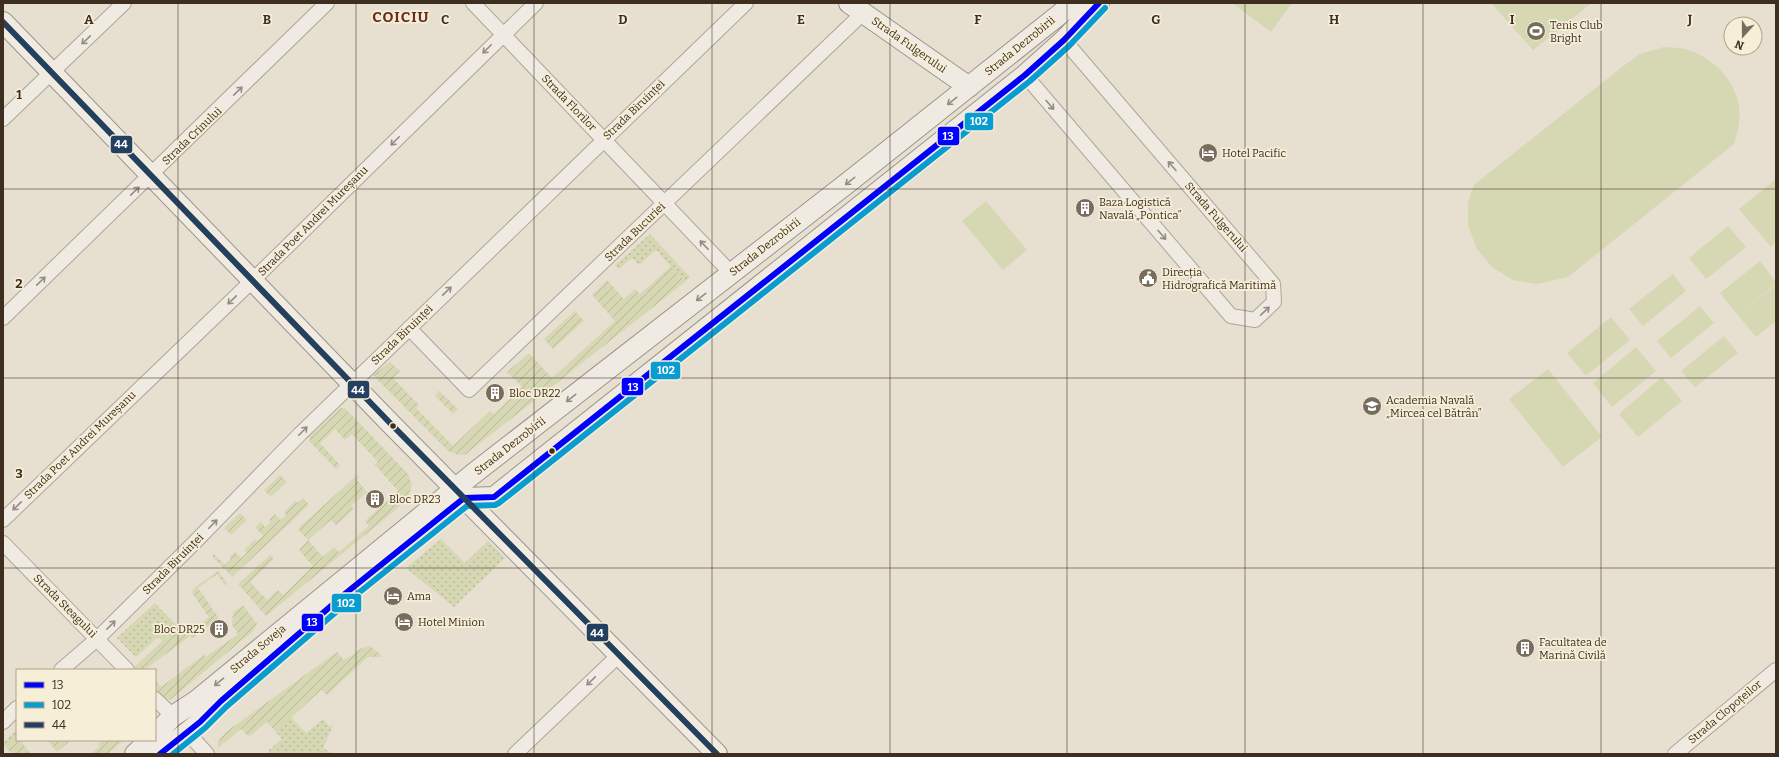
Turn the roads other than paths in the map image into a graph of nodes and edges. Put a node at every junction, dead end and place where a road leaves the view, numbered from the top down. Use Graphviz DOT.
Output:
graph roads {
  1 [pos="124,3"];
  2 [pos="327,3"];
  3 [pos="473,3"];
  4 [pos="536,3"];
  5 [pos="746,3"];
  6 [pos="1099,3"];
  7 [pos="1070,4"];
  8 [pos="856,8"];
  9 [pos="3,22"];
  10 [pos="503,34"];
  11 [pos="1064,40"];
  12 [pos="52,72"];
  13 [pos="1025,75"];
  14 [pos="969,87"];
  15 [pos="3,120"];
  16 [pos="604,139"];
  17 [pos="151,175"];
  18 [pos="665,203"];
  19 [pos="731,273"];
  20 [pos="253,280"];
  21 [pos="3,318"];
  22 [pos="409,328"];
  23 [pos="352,383"];
  24 [pos="460,493"];
  25 [pos="3,520"];
  26 [pos="3,543"];
  27 [pos="97,639"];
  28 [pos="619,655"];
  29 [pos="62,669"];
  30 [pos="126,669"];
  31 [pos="1776,670"];
  32 [pos="156,700"];
  33 [pos="16,709"];
  34 [pos="173,716"];
  35 [pos="3,722"];
  36 [pos="187,732"];
  37 [pos="156,734"];
  38 [pos="149,741"];
  39 [pos="135,754"];
  40 [pos="160,754"];
  41 [pos="207,754"];
  42 [pos="515,754"];
  43 [pos="717,754"];
  44 [pos="1675,754"];
  1 -- 12 [label="street, one-way"];
  17 -- 2 [label="street, Strada Crinului, one-way"];
  3 -- 10 [label="street, Strada Florilor"];
  4 -- 10 [label="street, Strada Poet Andrei Mureșanu"];
  5 -- 16 [label="street, Strada Biruinței"];
  6 -- 11 [label="main road, Strada Dezrobirii"];
  7 -- 14 [label="main road, Strada Dezrobirii"];
  8 -- 14 [label="main road, Strada Fulgerului"];
  8 -- 18 [label="street, Strada Bucuriei"];
  9 -- 12 [label="main road"];
  10 -- 16 [label="street, Strada Florilor"];
  10 -- 20 [label="street, Strada Poet Andrei Mureșanu, one-way"];
  11 -- 13 [label="main road, Strada Dezrobirii"];
  13 -- 11 [label="street, Strada Fulgerului, one-way"];
  12 -- 15 [label="street"];
  12 -- 17 [label="main road"];
  13 -- 24 [label="main road, Strada Dezrobirii"];
  14 -- 19 [label="main road, Strada Dezrobirii, one-way"];
  16 -- 18 [label="street, Strada Florilor"];
  22 -- 16 [label="street, Strada Biruinței, one-way"];
  17 -- 20 [label="main road"];
  21 -- 17 [label="street, Strada Crinului, one-way"];
  19 -- 18 [label="street, Strada Florilor, one-way"];
  18 -- 22 [label="street, Strada Bucuriei"];
  19 -- 24 [label="main road, Strada Dezrobirii, one-way"];
  20 -- 23 [label="main road"];
  20 -- 25 [label="street, Strada Poet Andrei Mureșanu, one-way"];
  22 -- 23 [label="street, Strada Biruinței"];
  23 -- 24 [label="main road"];
  27 -- 23 [label="street, Strada Biruinței, one-way"];
  24 -- 28 [label="main road"];
  24 -- 34 [label="main road, Strada Soveja, one-way"];
  24 -- 36 [label="main road, Strada Soveja"];
  26 -- 27 [label="street, Strada Steagului"];
  27 -- 29 [label="street, Strada Biruinței"];
  27 -- 30 [label="street, Strada Steagului"];
  28 -- 42 [label="street, one-way"];
  28 -- 43 [label="main road"];
  31 -- 44 [label="street, Strada Clopoțeilor"];
  32 -- 34 [label="street"];
  33 -- 35 [label="street"];
  34 -- 37 [label="main road, Strada Soveja"];
  36 -- 40 [label="main road, Strada Soveja"];
  36 -- 41 [label="street"];
  38 -- 39 [label="main road"];
}
